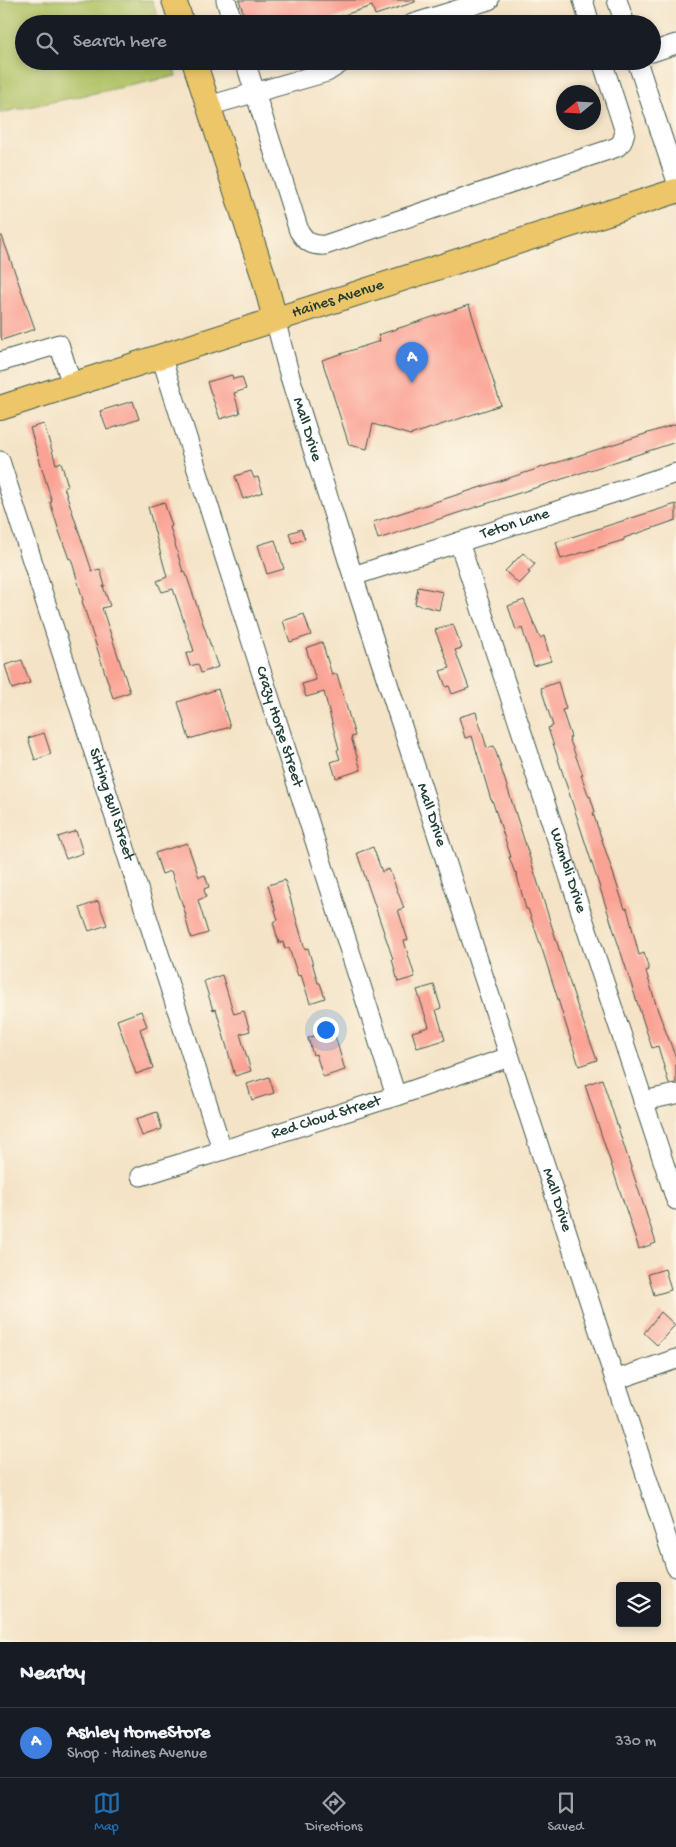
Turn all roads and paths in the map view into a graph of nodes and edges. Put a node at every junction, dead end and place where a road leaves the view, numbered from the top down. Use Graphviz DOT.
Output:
graph roads {
  1 [pos="174,0"];
  2 [pos="226,0"];
  3 [pos="489,0"];
  4 [pos="583,0"];
  5 [pos="617,0"];
  6 [pos="179,15"];
  7 [pos="230,15"];
  8 [pos="441,15"];
  9 [pos="587,15"];
  10 [pos="621,15"];
  11 [pos="676,44"];
  12 [pos="661,49"];
  13 [pos="197,70"];
  14 [pos="248,70"];
  15 [pos="331,70"];
  16 [pos="605,70"];
  17 [pos="640,70"];
  18 [pos="255,92"];
  19 [pos="208,106"];
  20 [pos="676,179"];
  21 [pos="676,191"];
  22 [pos="275,319"];
  23 [pos="161,356"];
  24 [pos="0,362"];
  25 [pos="72,385"];
  26 [pos="0,408"];
  27 [pos="0,461"];
  28 [pos="676,473"];
  29 [pos="459,542"];
  30 [pos="353,576"];
  31 [pos="509,1056"];
  32 [pos="676,1094"];
  33 [pos="396,1096"];
  34 [pos="643,1101"];
  35 [pos="222,1149"];
  36 [pos="141,1176"];
  37 [pos="676,1200"];
  38 [pos="676,1359"];
  39 [pos="615,1380"];
  40 [pos="676,1567"];
  1 -- 6 [label="main road"];
  2 -- 7 [label="street"];
  3 -- 8 [label="street"];
  4 -- 9 [label="street"];
  5 -- 10 [label="street"];
  11 -- 12 [label="street"];
  13 -- 19 [label="main road, Mall Drive"];
  14 -- 18 [label="street"];
  15 -- 18 [label="street"];
  16 -- 18 [label="street"];
  17 -- 20 [label="street"];
  18 -- 19 [label="street"];
  19 -- 22 [label="main road, Mall Drive"];
  21 -- 22 [label="main road, Haines Avenue"];
  22 -- 23 [label="main road, Haines Avenue"];
  22 -- 30 [label="street, Mall Drive"];
  23 -- 25 [label="main road, Haines Avenue"];
  23 -- 33 [label="street, Crazy Horse Street"];
  24 -- 25 [label="street"];
  25 -- 26 [label="main road, Haines Avenue"];
  27 -- 35 [label="street, Sitting Bull Street"];
  28 -- 29 [label="street, Teton Lane"];
  29 -- 30 [label="street, Teton Lane"];
  29 -- 34 [label="street, Wambli Drive"];
  30 -- 31 [label="street, Mall Drive"];
  31 -- 33 [label="street, Red Cloud Street"];
  31 -- 39 [label="street, Mall Drive"];
  32 -- 34 [label="street"];
  33 -- 35 [label="street, Red Cloud Street"];
  34 -- 37 [label="street, Wambli Drive"];
  35 -- 36 [label="street, Red Cloud Street"];
  38 -- 39 [label="street"];
  39 -- 40 [label="street, Mall Drive"];
}
